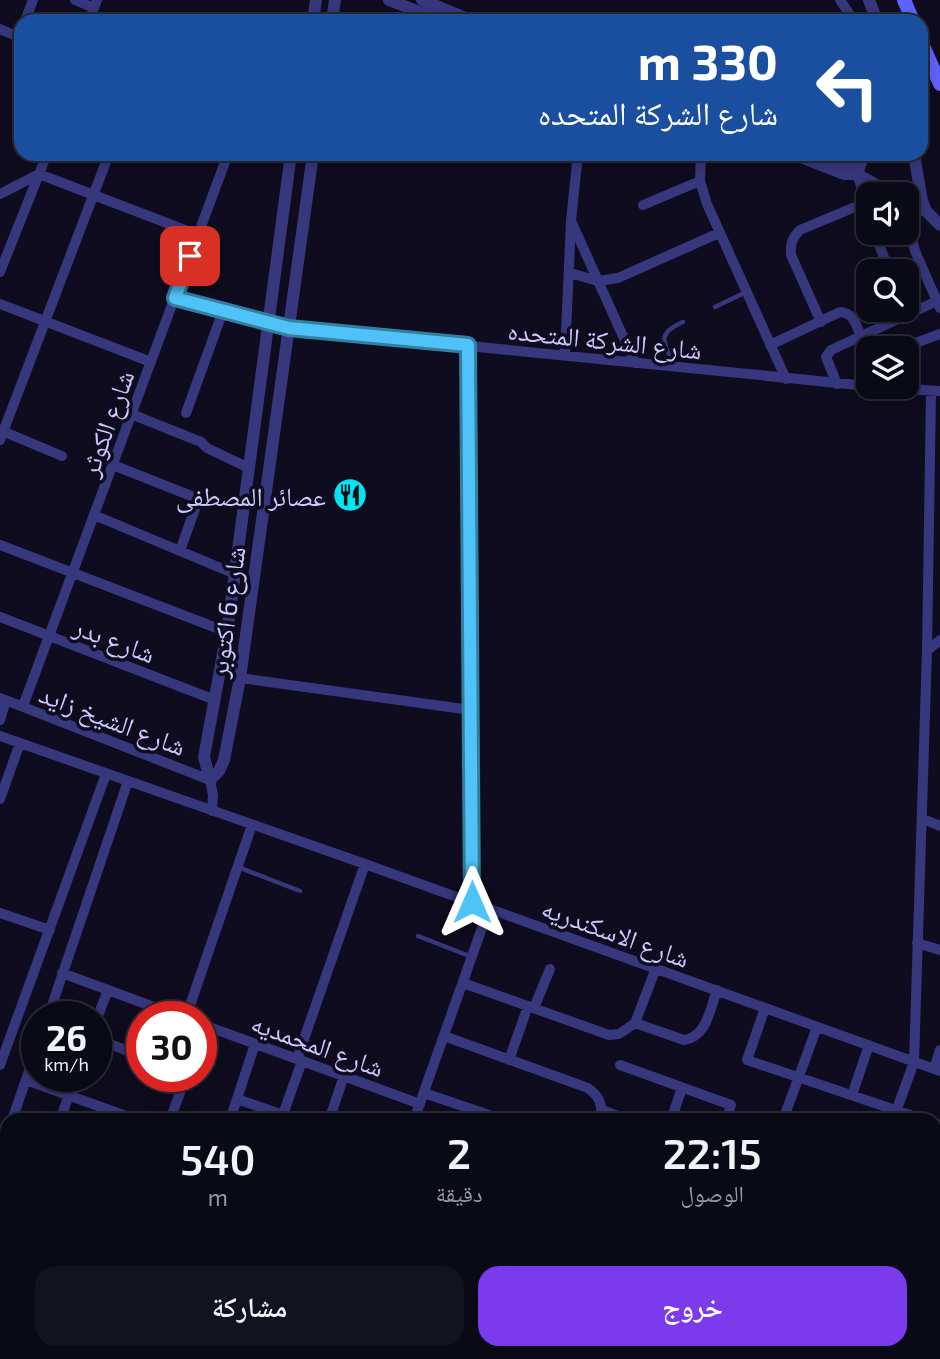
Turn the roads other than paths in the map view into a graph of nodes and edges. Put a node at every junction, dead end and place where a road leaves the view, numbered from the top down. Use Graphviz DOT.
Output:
graph roads {
  1 [pos="75,0"];
  2 [pos="389,0"];
  3 [pos="422,0"];
  4 [pos="96,4"];
  5 [pos="424,14"];
  6 [pos="456,14"];
  7 [pos="928,57"];
  8 [pos="940,84"];
  9 [pos="44,161"];
  10 [pos="106,161"];
  11 [pos="225,161"];
  12 [pos="291,161"];
  13 [pos="312,161"];
  14 [pos="577,161"];
  15 [pos="701,161"];
  16 [pos="811,161"];
  17 [pos="838,161"];
  18 [pos="862,161"];
  19 [pos="915,161"];
  20 [pos="39,174"];
  21 [pos="857,174"];
  22 [pos="700,181"];
  23 [pos="860,182"];
  24 [pos="871,182"];
  25 [pos="0,194"];
  26 [pos="94,195"];
  27 [pos="643,205"];
  28 [pos="856,208"];
  29 [pos="919,208"];
  30 [pos="926,211"];
  31 [pos="571,221"];
  32 [pos="940,225"];
  33 [pos="719,233"];
  34 [pos="198,235"];
  35 [pos="913,245"];
  36 [pos="0,272"];
  37 [pos="570,273"];
  38 [pos="598,281"];
  39 [pos="746,292"];
  40 [pos="175,298"];
  41 [pos="0,304"];
  42 [pos="938,304"];
  43 [pos="715,307"];
  44 [pos="919,309"];
  45 [pos="223,311"];
  46 [pos="45,321"];
  47 [pos="821,321"];
  48 [pos="683,322"];
  49 [pos="888,322"];
  50 [pos="268,323"];
  51 [pos="289,328"];
  52 [pos="940,334"];
  53 [pos="861,336"];
  54 [pos="856,339"];
  55 [pos="919,342"];
  56 [pos="468,345"];
  57 [pos="770,345"];
  58 [pos="565,355"];
  59 [pos="151,362"];
  60 [pos="635,363"];
  61 [pos="676,367"];
  62 [pos="786,379"];
  63 [pos="836,384"];
  64 [pos="856,386"];
  65 [pos="935,391"];
  66 [pos="186,413"];
  67 [pos="131,414"];
  68 [pos="1,434"];
  69 [pos="62,456"];
  70 [pos="929,459"];
  71 [pos="940,463"];
  72 [pos="113,464"];
  73 [pos="249,468"];
  74 [pos="94,514"];
  75 [pos="0,545"];
  76 [pos="180,551"];
  77 [pos="72,572"];
  78 [pos="235,574"];
  79 [pos="0,617"];
  80 [pos="227,632"];
  81 [pos="49,636"];
  82 [pos="940,640"];
  83 [pos="927,651"];
  84 [pos="240,678"];
  85 [pos="3,699"];
  86 [pos="215,700"];
  87 [pos="23,706"];
  88 [pos="471,710"];
  89 [pos="0,720"];
  90 [pos="0,736"];
  91 [pos="20,744"];
  92 [pos="106,774"];
  93 [pos="210,780"];
  94 [pos="128,782"];
  95 [pos="0,799"];
  96 [pos="212,811"];
  97 [pos="923,819"];
  98 [pos="252,825"];
  99 [pos="940,826"];
  100 [pos="365,864"];
  101 [pos="237,866"];
  102 [pos="300,891"];
  103 [pos="472,902"];
  104 [pos="489,908"];
  105 [pos="0,912"];
  106 [pos="50,930"];
  107 [pos="418,936"];
  108 [pos="917,943"];
  109 [pos="940,950"];
  110 [pos="472,957"];
  111 [pos="656,968"];
  112 [pos="550,969"];
  113 [pos="62,974"];
  114 [pos="463,983"];
  115 [pos="108,990"];
  116 [pos="717,990"];
  117 [pos="53,1001"];
  118 [pos="104,1001"];
  119 [pos="139,1001"];
  120 [pos="190,1001"];
  121 [pos="531,1007"];
  122 [pos="765,1008"];
  123 [pos="635,1023"];
  124 [pos="817,1027"];
  125 [pos="217,1032"];
  126 [pos="444,1036"];
  127 [pos="255,1044"];
  128 [pos="869,1045"];
  129 [pos="3,1050"];
  130 [pos="940,1050"];
  131 [pos="299,1060"];
  132 [pos="509,1060"];
  133 [pos="914,1062"];
  134 [pos="0,1065"];
  135 [pos="620,1065"];
  136 [pos="937,1070"];
  137 [pos="344,1076"];
  138 [pos="799,1078"];
  139 [pos="682,1088"];
  140 [pos="22,1092"];
  141 [pos="58,1092"];
  142 [pos="180,1092"];
  143 [pos="852,1095"];
  144 [pos="69,1096"];
  145 [pos="422,1098"];
  146 [pos="237,1099"];
  147 [pos="14,1113"];
  148 [pos="63,1113"];
  149 [pos="117,1113"];
  150 [pos="173,1113"];
  151 [pos="232,1113"];
  152 [pos="270,1113"];
  153 [pos="283,1113"];
  154 [pos="331,1113"];
  155 [pos="417,1113"];
  156 [pos="478,1113"];
  157 [pos="601,1113"];
  158 [pos="673,1113"];
  159 [pos="728,1113"];
  160 [pos="786,1113"];
  161 [pos="891,1113"];
  162 [pos="896,1113"];
  1 -- 4 [label="street"];
  2 -- 5 [label="street"];
  3 -- 6 [label="street"];
  7 -- 8 [label="main road"];
  9 -- 20 [label="street"];
  10 -- 26 [label="street"];
  11 -- 34 [label="street, شارع الكوثر"];
  12 -- 50 [label="street, شارع 6 اكتوبر"];
  13 -- 51 [label="street, شارع 6 اكتوبر"];
  14 -- 31 [label="street"];
  15 -- 22 [label="street"];
  16 -- 21 [label="street"];
  17 -- 21 [label="street"];
  18 -- 21 [label="street"];
  19 -- 30 [label="street"];
  20 -- 25 [label="street"];
  20 -- 26 [label="street"];
  20 -- 36 [label="street"];
  21 -- 23 [label="street"];
  21 -- 24 [label="street"];
  22 -- 27 [label="street"];
  22 -- 33 [label="street"];
  26 -- 34 [label="street"];
  26 -- 46 [label="street"];
  28 -- 47 [label="street"];
  29 -- 30 [label="street"];
  30 -- 32 [label="street"];
  31 -- 37 [label="street"];
  31 -- 38 [label="street"];
  33 -- 38 [label="street"];
  33 -- 39 [label="street"];
  34 -- 40 [label="street, شارع الكوثر"];
  35 -- 42 [label="street"];
  37 -- 38 [label="street"];
  37 -- 58 [label="street"];
  38 -- 60 [label="street"];
  39 -- 43 [label="lane"];
  39 -- 57 [label="street"];
  40 -- 45 [label="street, شارع الشركة المتحده"];
  40 -- 59 [label="street, شارع الكوثر"];
  41 -- 46 [label="street"];
  42 -- 44 [label="street"];
  45 -- 50 [label="street, شارع الشركة المتحده"];
  45 -- 66 [label="street"];
  46 -- 59 [label="street"];
  46 -- 68 [label="street"];
  47 -- 53 [label="street"];
  47 -- 57 [label="street"];
  48 -- 61 [label="lane"];
  49 -- 53 [label="street"];
  50 -- 51 [label="street, شارع الشركة المتحده"];
  50 -- 73 [label="street, شارع 6 اكتوبر"];
  51 -- 56 [label="street, شارع الشركة المتحده"];
  51 -- 84 [label="street, شارع 6 اكتوبر"];
  52 -- 55 [label="street"];
  54 -- 63 [label="street"];
  56 -- 58 [label="street, شارع الشركة المتحده"];
  56 -- 88 [label="street"];
  57 -- 62 [label="street"];
  58 -- 60 [label="street, شارع الشركة المتحده"];
  59 -- 67 [label="street, شارع الكوثر"];
  60 -- 61 [label="street, شارع الشركة المتحده"];
  61 -- 62 [label="street, شارع الشركة المتحده"];
  62 -- 63 [label="street, شارع الشركة المتحده"];
  63 -- 64 [label="street, شارع الشركة المتحده"];
  65 -- 70 [label="street"];
  67 -- 72 [label="street, شارع الكوثر"];
  67 -- 73 [label="street"];
  68 -- 69 [label="street"];
  70 -- 71 [label="street"];
  70 -- 83 [label="street"];
  72 -- 74 [label="street, شارع الكوثر"];
  72 -- 76 [label="street"];
  73 -- 78 [label="street, شارع 6 اكتوبر"];
  74 -- 76 [label="street"];
  74 -- 77 [label="street, شارع الكوثر"];
  75 -- 77 [label="street"];
  76 -- 78 [label="street"];
  77 -- 80 [label="street"];
  77 -- 81 [label="street, شارع الكوثر"];
  78 -- 80 [label="street, شارع 6 اكتوبر"];
  79 -- 81 [label="street, شارع بدر"];
  80 -- 86 [label="street, شارع 6 اكتوبر"];
  81 -- 86 [label="street, شارع بدر"];
  81 -- 87 [label="street, شارع الكوثر"];
  82 -- 83 [label="street"];
  83 -- 97 [label="street"];
  84 -- 88 [label="street"];
  84 -- 93 [label="street, شارع 6 اكتوبر"];
  85 -- 87 [label="street, شارع الشيخ زايد"];
  85 -- 89 [label="street"];
  86 -- 93 [label="street, شارع 6 اكتوبر"];
  87 -- 93 [label="street, شارع الشيخ زايد"];
  88 -- 103 [label="street"];
  90 -- 91 [label="street, شارع الاسكندريه"];
  91 -- 92 [label="street, شارع الاسكندريه"];
  91 -- 95 [label="street"];
  92 -- 94 [label="street, شارع الاسكندريه"];
  92 -- 106 [label="street"];
  93 -- 96 [label="street, شارع 6 اكتوبر"];
  94 -- 96 [label="street, شارع الاسكندريه"];
  94 -- 113 [label="street"];
  96 -- 98 [label="street, شارع الاسكندريه"];
  97 -- 99 [label="street"];
  97 -- 108 [label="street"];
  98 -- 100 [label="street, شارع الاسكندريه"];
  98 -- 101 [label="street"];
  100 -- 103 [label="street, شارع الاسكندريه"];
  100 -- 131 [label="street"];
  101 -- 102 [label="lane"];
  101 -- 120 [label="street"];
  103 -- 104 [label="street, شارع الاسكندريه"];
  104 -- 110 [label="street"];
  104 -- 111 [label="street, شارع الاسكندريه"];
  105 -- 106 [label="street"];
  106 -- 129 [label="street"];
  107 -- 110 [label="lane"];
  108 -- 109 [label="street"];
  108 -- 133 [label="street"];
  110 -- 114 [label="street"];
  111 -- 116 [label="street, شارع الاسكندريه"];
  111 -- 123 [label="street"];
  112 -- 121 [label="street"];
  113 -- 115 [label="street"];
  113 -- 117 [label="street"];
  114 -- 121 [label="street"];
  114 -- 126 [label="street"];
  115 -- 118 [label="street"];
  115 -- 119 [label="street"];
  116 -- 122 [label="street, شارع الاسكندريه"];
  116 -- 123 [label="street"];
  121 -- 123 [label="street"];
  121 -- 132 [label="street"];
  122 -- 124 [label="street, شارع الاسكندريه"];
  122 -- 138 [label="street"];
  124 -- 128 [label="street, شارع الاسكندريه"];
  124 -- 138 [label="street"];
  125 -- 127 [label="street, شارع المحمديه"];
  126 -- 132 [label="street"];
  126 -- 145 [label="street"];
  127 -- 131 [label="street, شارع المحمديه"];
  127 -- 146 [label="street"];
  128 -- 133 [label="street, شارع الاسكندريه"];
  128 -- 143 [label="street"];
  129 -- 134 [label="street"];
  130 -- 136 [label="street"];
  131 -- 137 [label="street, شارع المحمديه"];
  131 -- 153 [label="street"];
  132 -- 157 [label="street"];
  133 -- 136 [label="street, شارع الاسكندريه"];
  133 -- 162 [label="street"];
  135 -- 139 [label="street"];
  137 -- 145 [label="street, شارع المحمديه"];
  137 -- 154 [label="street"];
  138 -- 143 [label="street"];
  138 -- 160 [label="street"];
  139 -- 158 [label="street"];
  139 -- 159 [label="street"];
  140 -- 147 [label="street"];
  141 -- 144 [label="street"];
  142 -- 150 [label="street"];
  143 -- 161 [label="street"];
  144 -- 148 [label="street"];
  144 -- 149 [label="street"];
  145 -- 155 [label="street"];
  145 -- 156 [label="street, شارع المحمديه"];
  146 -- 151 [label="street"];
  146 -- 152 [label="street"];
}
